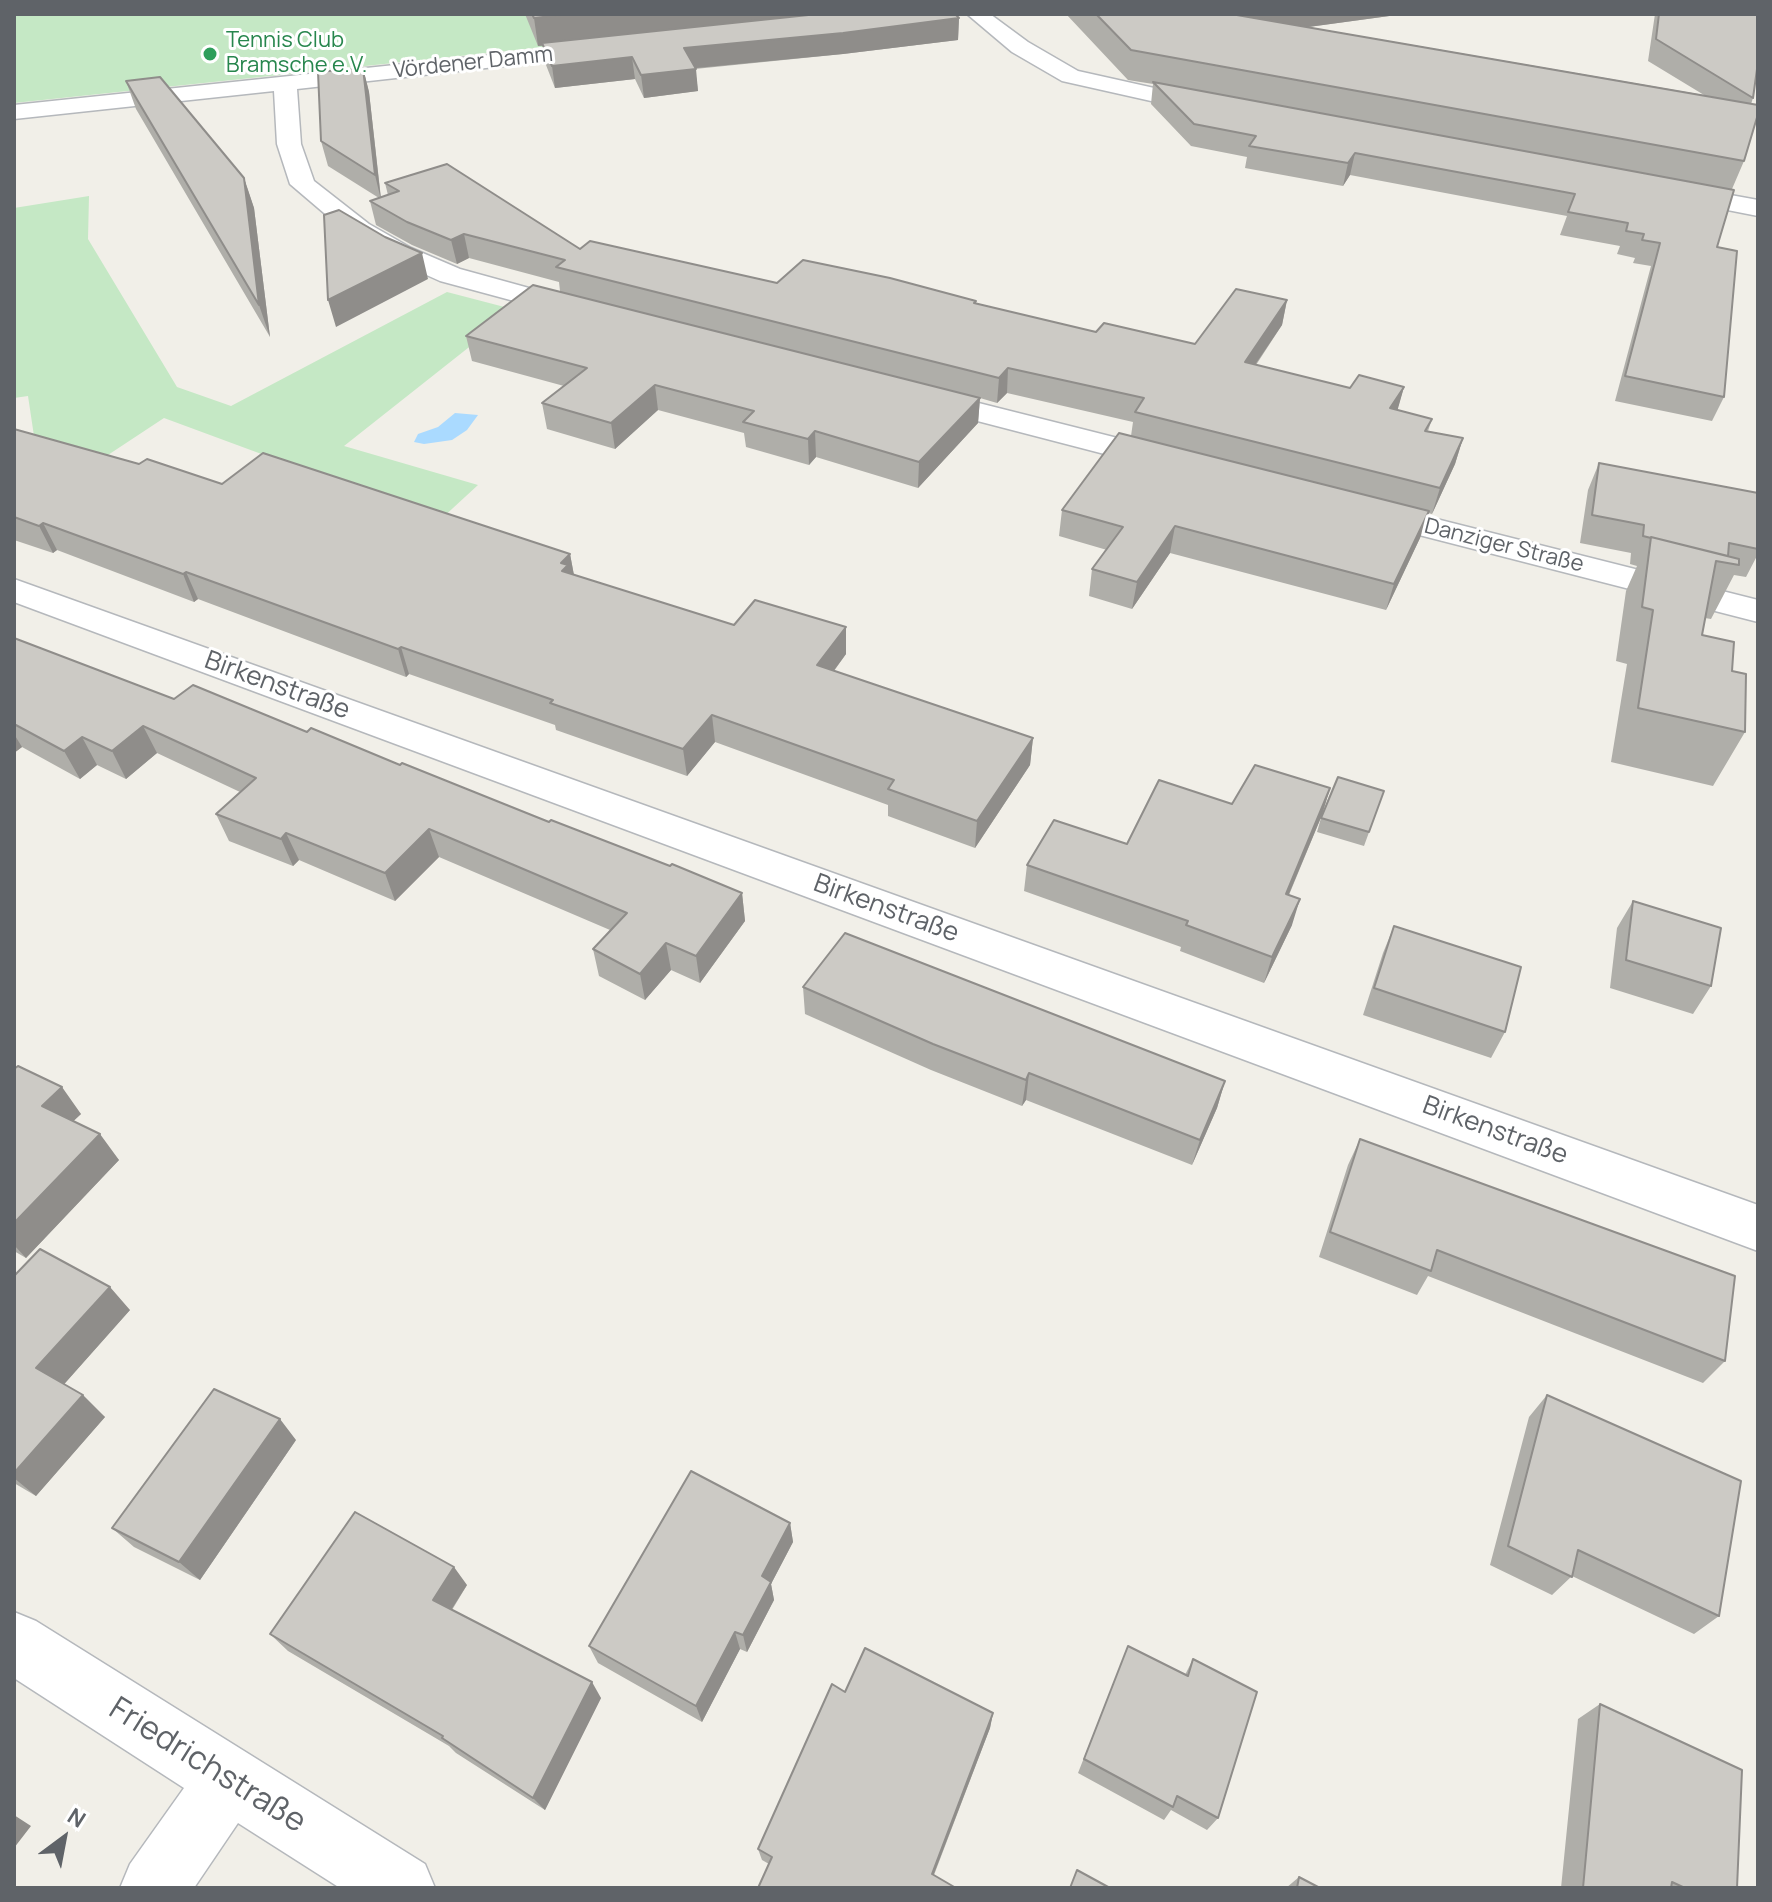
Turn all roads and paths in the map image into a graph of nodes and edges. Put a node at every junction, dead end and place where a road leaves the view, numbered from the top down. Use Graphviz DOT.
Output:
graph roads {
  1 [pos="977,14"];
  2 [pos="622,47"];
  3 [pos="285,83"];
  4 [pos="1229,110"];
  5 [pos="14,112"];
  6 [pos="1650,189"];
  7 [pos="1758,208"];
  8 [pos="602,317"];
  9 [pos="895,391"];
  10 [pos="1188,466"];
  11 [pos="1342,505"];
  12 [pos="14,590"];
  13 [pos="1758,611"];
  14 [pos="1758,1228"];
  15 [pos="14,1643"];
  16 [pos="229,1780"];
  17 [pos="154,1888"];
  18 [pos="401,1888"];
  1 -- 4 [label="street"];
  2 -- 3 [label="street, Vördener Damm"];
  3 -- 5 [label="street, Vördener Damm"];
  3 -- 8 [label="street"];
  6 -- 7 [label="street"];
  9 -- 10 [label="street"];
  11 -- 13 [label="street, Danziger Straße"];
  12 -- 14 [label="street, Birkenstraße"];
  15 -- 16 [label="street, Friedrichstraße"];
  16 -- 17 [label="street"];
  16 -- 18 [label="street, Friedrichstraße"];
}
